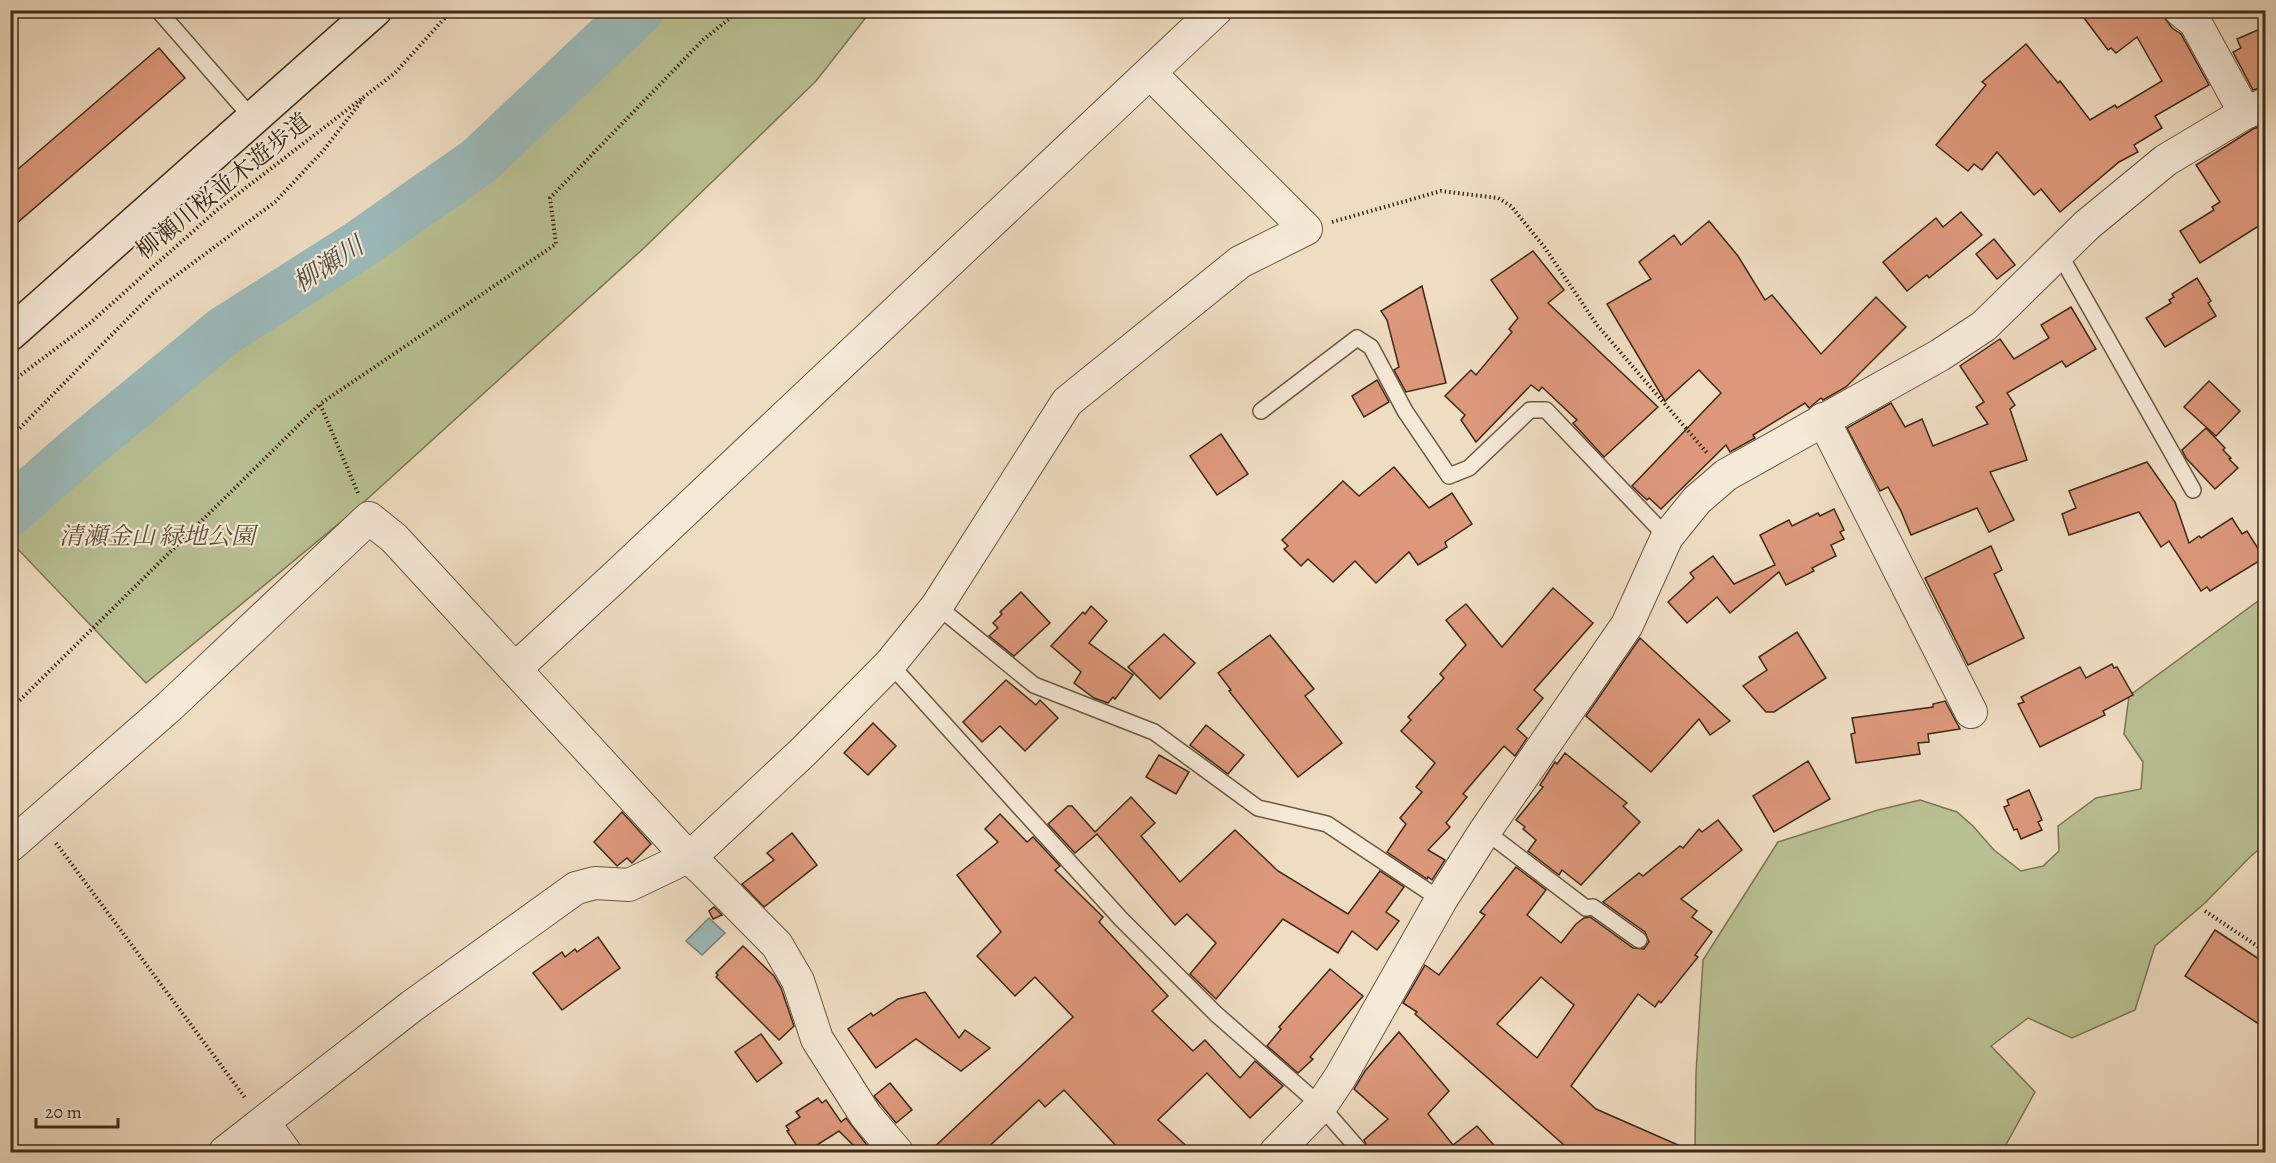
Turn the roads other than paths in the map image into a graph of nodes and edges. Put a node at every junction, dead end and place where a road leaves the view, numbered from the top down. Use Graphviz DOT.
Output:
graph roads {
  1 [pos="158,10"];
  2 [pos="375,10"];
  3 [pos="1216,10"];
  4 [pos="2180,10"];
  5 [pos="1150,73"];
  6 [pos="2255,108"];
  7 [pos="253,119"];
  8 [pos="2058,253"];
  9 [pos="10,334"];
  10 [pos="1261,411"];
  11 [pos="1823,419"];
  12 [pos="2193,490"];
  13 [pos="1667,537"];
  14 [pos="938,606"];
  15 [pos="890,664"];
  16 [pos="515,669"];
  17 [pos="1971,712"];
  18 [pos="1485,831"];
  19 [pos="10,846"];
  20 [pos="687,856"];
  21 [pos="1441,900"];
  22 [pos="1639,940"];
  23 [pos="1321,1106"];
  24 [pos="264,1123"];
  25 [pos="225,1152"];
  26 [pos="285,1152"];
  27 [pos="897,1152"];
  28 [pos="1276,1152"];
  29 [pos="1361,1152"];
  1 -- 7 [label="lane"];
  2 -- 7 [label="street"];
  3 -- 5 [label="street"];
  4 -- 6 [label="street"];
  5 -- 14 [label="street"];
  5 -- 16 [label="street"];
  6 -- 8 [label="street"];
  7 -- 9 [label="street"];
  8 -- 11 [label="street"];
  8 -- 12 [label="lane"];
  10 -- 13 [label="lane"];
  11 -- 13 [label="street"];
  11 -- 17 [label="street"];
  13 -- 18 [label="street"];
  14 -- 15 [label="street"];
  14 -- 21 [label="lane"];
  15 -- 20 [label="street"];
  15 -- 23 [label="lane"];
  16 -- 19 [label="street"];
  16 -- 20 [label="street"];
  18 -- 21 [label="street"];
  18 -- 22 [label="lane"];
  20 -- 24 [label="street"];
  20 -- 27 [label="street"];
  21 -- 23 [label="street"];
  23 -- 28 [label="street"];
  23 -- 29 [label="lane"];
  24 -- 25 [label="street"];
  24 -- 26 [label="street"];
}
